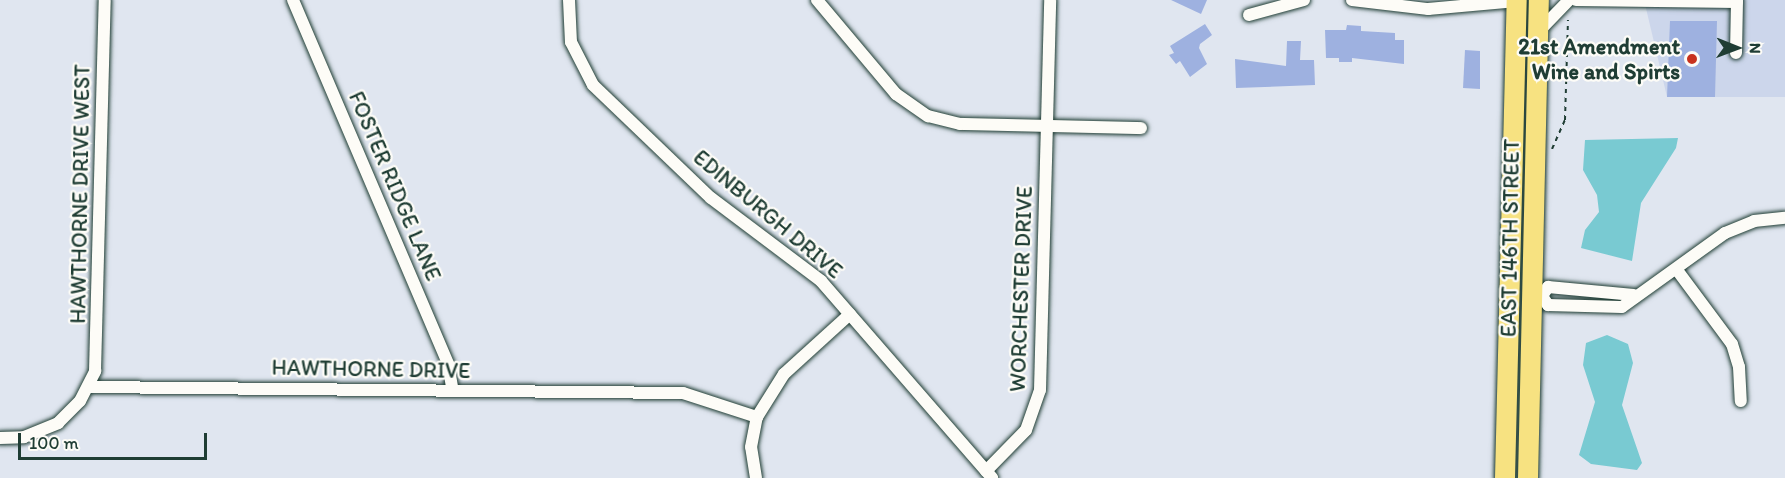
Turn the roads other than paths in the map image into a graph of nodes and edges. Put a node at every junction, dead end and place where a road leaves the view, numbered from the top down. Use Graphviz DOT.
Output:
graph roads {
  1 [pos="105,0"];
  2 [pos="293,0"];
  3 [pos="569,0"];
  4 [pos="817,0"];
  5 [pos="1050,0"];
  6 [pos="1304,0"];
  7 [pos="1352,0"];
  8 [pos="1517,0"];
  9 [pos="1539,0"];
  10 [pos="1576,0"];
  11 [pos="1737,1"];
  12 [pos="1569,6"];
  13 [pos="1249,15"];
  14 [pos="1539,31"];
  15 [pos="1736,53"];
  16 [pos="1046,126"];
  17 [pos="1141,128"];
  18 [pos="1785,218"];
  19 [pos="1677,270"];
  20 [pos="1510,295"];
  21 [pos="1634,295"];
  22 [pos="1537,296"];
  23 [pos="849,314"];
  24 [pos="90,387"];
  25 [pos="453,391"];
  26 [pos="1741,401"];
  27 [pos="757,417"];
  28 [pos="0,438"];
  29 [pos="989,475"];
  30 [pos="756,478"];
  31 [pos="1505,478"];
  32 [pos="1528,478"];
  1 -- 24 [label="street, HAWTHORNE DRIVE WEST"];
  2 -- 25 [label="street, FOSTER RIDGE LANE"];
  3 -- 23 [label="street, EDINBURGH DRIVE"];
  4 -- 16 [label="street"];
  5 -- 16 [label="street, WORCHESTER DRIVE"];
  6 -- 13 [label="street"];
  7 -- 8 [label="street"];
  8 -- 20 [label="main road, EAST 146TH STREET"];
  9 -- 14 [label="main road, EAST 146TH STREET"];
  10 -- 11 [label="street"];
  11 -- 15 [label="street"];
  12 -- 14 [label="street"];
  14 -- 22 [label="main road, EAST 146TH STREET"];
  16 -- 17 [label="street"];
  16 -- 29 [label="street, WORCHESTER DRIVE"];
  18 -- 19 [label="street"];
  19 -- 21 [label="street"];
  19 -- 26 [label="street"];
  20 -- 22 [label="street"];
  20 -- 31 [label="main road, EAST 146TH STREET"];
  21 -- 22 [label="street"];
  21 -- 22 [label="street"];
  22 -- 32 [label="main road, EAST 146TH STREET"];
  23 -- 27 [label="street"];
  23 -- 29 [label="street, EDINBURGH DRIVE"];
  24 -- 25 [label="street, HAWTHORNE DRIVE"];
  24 -- 28 [label="street"];
  25 -- 27 [label="street, HAWTHORNE DRIVE"];
  27 -- 30 [label="street"];
}
